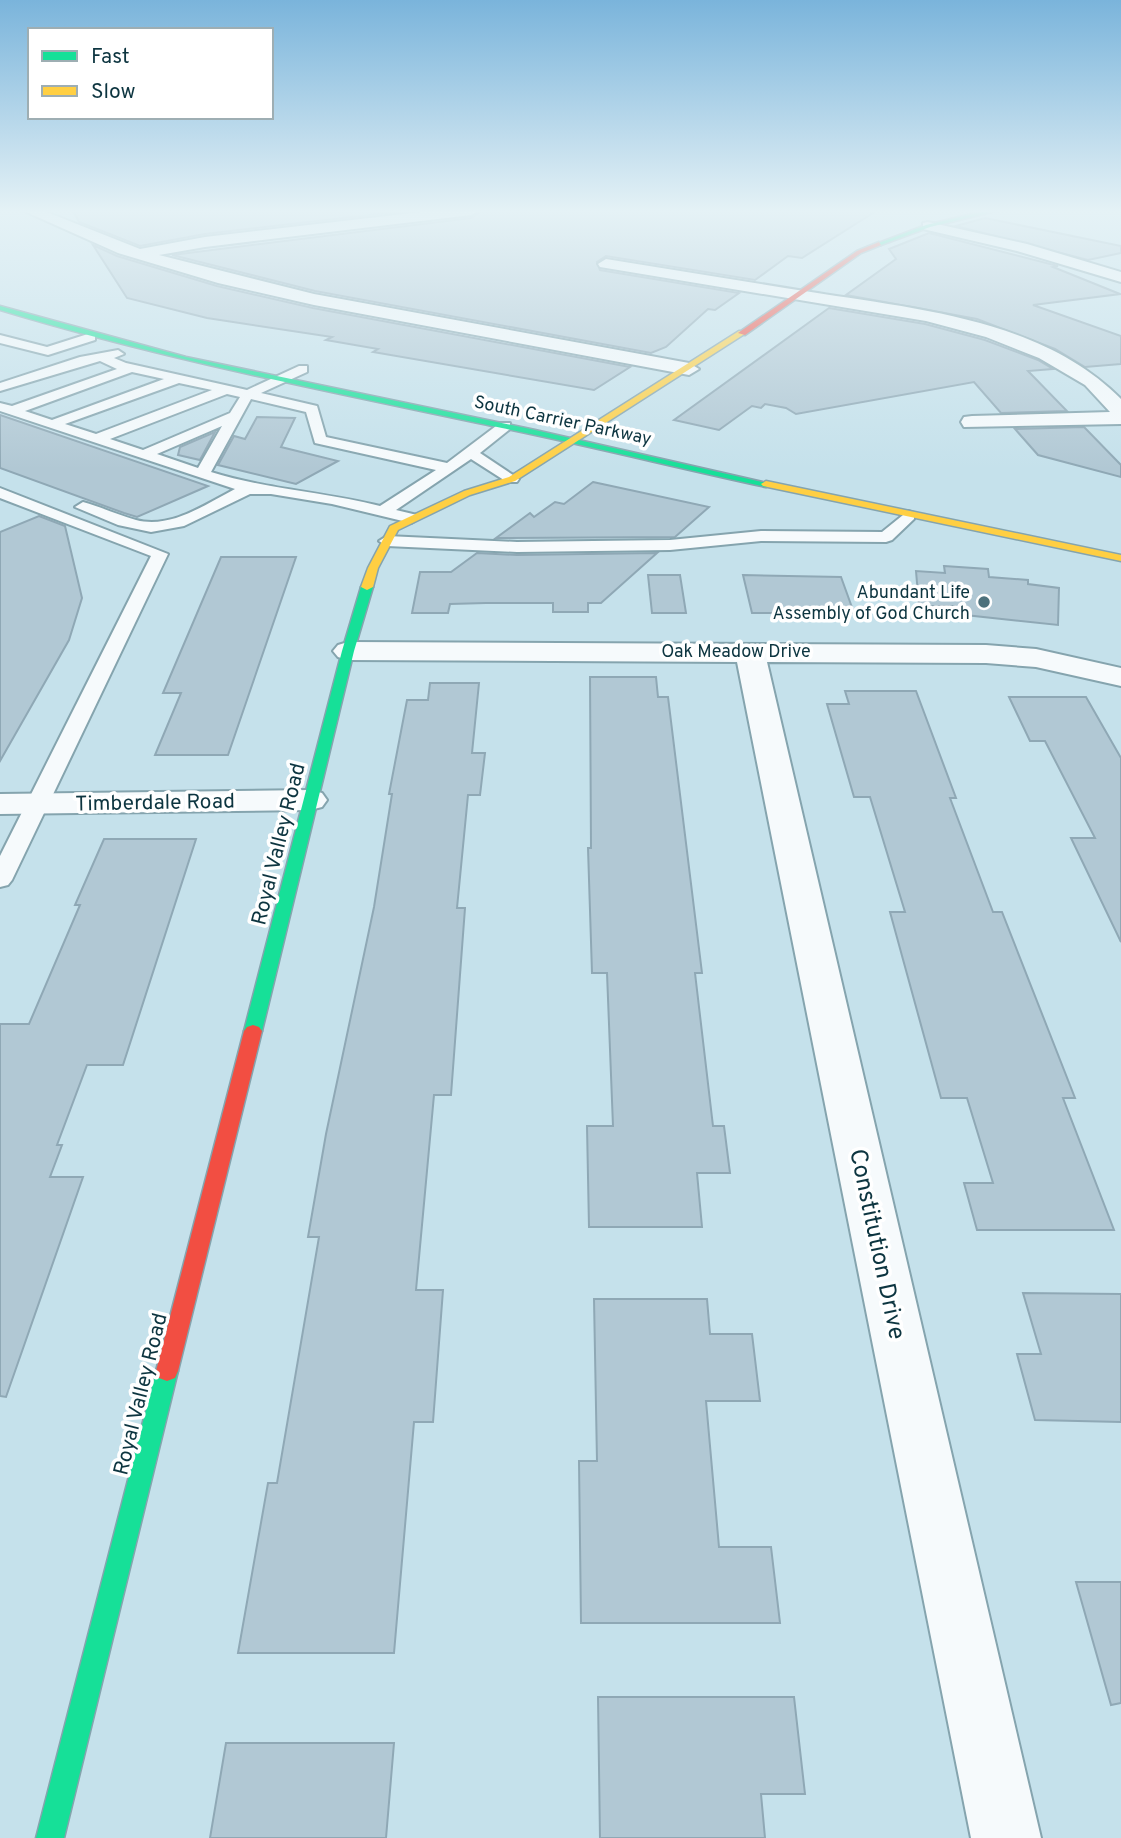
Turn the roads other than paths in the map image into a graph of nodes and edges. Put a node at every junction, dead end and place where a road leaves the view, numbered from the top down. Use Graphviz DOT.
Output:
graph roads {
  1 [pos="7,297"];
  2 [pos="299,297"];
  3 [pos="794,297"];
  4 [pos="814,297"];
  5 [pos="0,308"];
  6 [pos="91,338"];
  7 [pos="0,339"];
  8 [pos="139,347"];
  9 [pos="105,359"];
  10 [pos="131,368"];
  11 [pos="303,369"];
  12 [pos="690,369"];
  13 [pos="177,379"];
  14 [pos="277,380"];
  15 [pos="0,387"];
  16 [pos="224,390"];
  17 [pos="247,395"];
  18 [pos="6,409"];
  19 [pos="1121,411"];
  20 [pos="235,416"];
  21 [pos="1121,418"];
  22 [pos="972,422"];
  23 [pos="52,424"];
  24 [pos="505,426"];
  25 [pos="590,430"];
  26 [pos="97,439"];
  27 [pos="572,442"];
  28 [pos="671,446"];
  29 [pos="471,453"];
  30 [pos="144,455"];
  31 [pos="449,468"];
  32 [pos="202,474"];
  33 [pos="0,476"];
  34 [pos="512,480"];
  35 [pos="249,489"];
  36 [pos="0,493"];
  37 [pos="382,512"];
  38 [pos="908,516"];
  39 [pos="411,519"];
  40 [pos="387,541"];
  41 [pos="1121,558"];
  42 [pos="348,651"];
  43 [pos="750,651"];
  44 [pos="1121,677"];
  45 [pos="310,800"];
  46 [pos="0,804"];
  47 [pos="40,804"];
  48 [pos="0,880"];
  49 [pos="50,1838"];
  50 [pos="1006,1838"];
  1 -- 11 [label="street, South Carrier Parkway"];
  2 -- 12 [label="street"];
  3 -- 12 [label="street, Royal Valley Road"];
  4 -- 19 [label="street"];
  5 -- 6 [label="street, South Carrier Parkway"];
  6 -- 7 [label="lane"];
  6 -- 8 [label="street, South Carrier Parkway"];
  8 -- 9 [label="lane"];
  8 -- 14 [label="street, South Carrier Parkway"];
  9 -- 10 [label="lane"];
  9 -- 15 [label="lane"];
  10 -- 13 [label="lane"];
  10 -- 18 [label="lane"];
  11 -- 14 [label="lane"];
  11 -- 25 [label="street, South Carrier Parkway"];
  12 -- 25 [label="street, Royal Valley Road"];
  13 -- 16 [label="lane"];
  13 -- 23 [label="lane"];
  14 -- 17 [label="lane"];
  14 -- 24 [label="street, South Carrier Parkway"];
  16 -- 17 [label="lane"];
  16 -- 26 [label="lane"];
  17 -- 20 [label="lane"];
  17 -- 31 [label="lane"];
  18 -- 23 [label="lane"];
  20 -- 30 [label="lane"];
  20 -- 32 [label="lane"];
  21 -- 22 [label="street"];
  23 -- 26 [label="lane"];
  24 -- 27 [label="street, South Carrier Parkway"];
  24 -- 29 [label="lane"];
  25 -- 27 [label="street, Royal Valley Road"];
  25 -- 28 [label="street, South Carrier Parkway"];
  26 -- 30 [label="lane"];
  27 -- 34 [label="street, Royal Valley Road"];
  27 -- 38 [label="street, South Carrier Parkway"];
  29 -- 31 [label="lane"];
  29 -- 34 [label="lane"];
  30 -- 32 [label="lane"];
  31 -- 37 [label="lane"];
  32 -- 35 [label="lane"];
  33 -- 35 [label="lane"];
  34 -- 39 [label="street, Royal Valley Road"];
  35 -- 37 [label="lane"];
  36 -- 47 [label="lane"];
  37 -- 39 [label="lane"];
  38 -- 40 [label="lane"];
  38 -- 41 [label="street, South Carrier Parkway"];
  39 -- 40 [label="street, Royal Valley Road"];
  40 -- 42 [label="street, Royal Valley Road"];
  42 -- 43 [label="street, Oak Meadow Drive"];
  42 -- 45 [label="street, Royal Valley Road"];
  43 -- 44 [label="street, Oak Meadow Drive"];
  43 -- 50 [label="street, Constitution Drive"];
  45 -- 47 [label="street, Timberdale Road"];
  45 -- 49 [label="street, Royal Valley Road"];
  46 -- 47 [label="street, Timberdale Road"];
  47 -- 48 [label="lane"];
}
